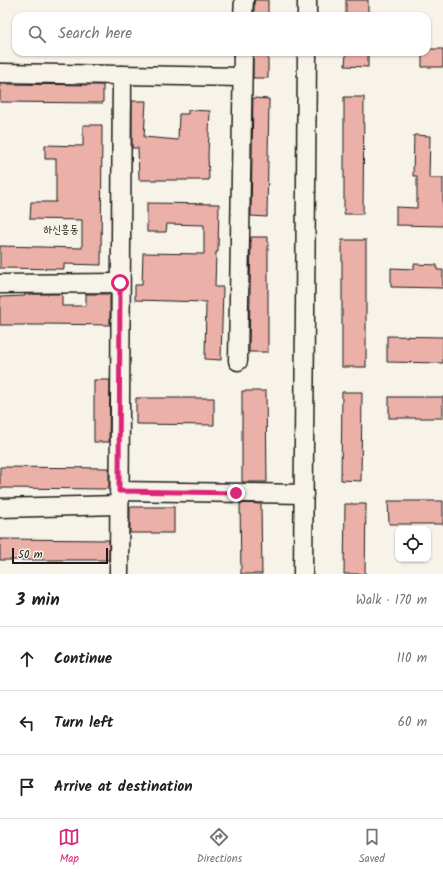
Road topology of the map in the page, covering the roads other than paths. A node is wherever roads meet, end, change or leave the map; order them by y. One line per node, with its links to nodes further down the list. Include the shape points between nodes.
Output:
1 (244, 0): 3 (street)
2 (307, 0): 4 (street)
3 (243, 12)
4 (307, 12)
5 (243, 56): 9 (street)
6 (307, 56): 13 (street)
7 (0, 73): 8 (street)
8 (122, 75): 9 (street); 10 (street)
9 (242, 77): 12 (street)
10 (120, 283): 11 (street); 14 (street)
11 (0, 284)
12 (238, 361)
13 (304, 494): 14 (street); 17 (street)
14 (119, 498): 15 (street); 16 (street)
15 (0, 508)
16 (119, 574)
17 (303, 574)

